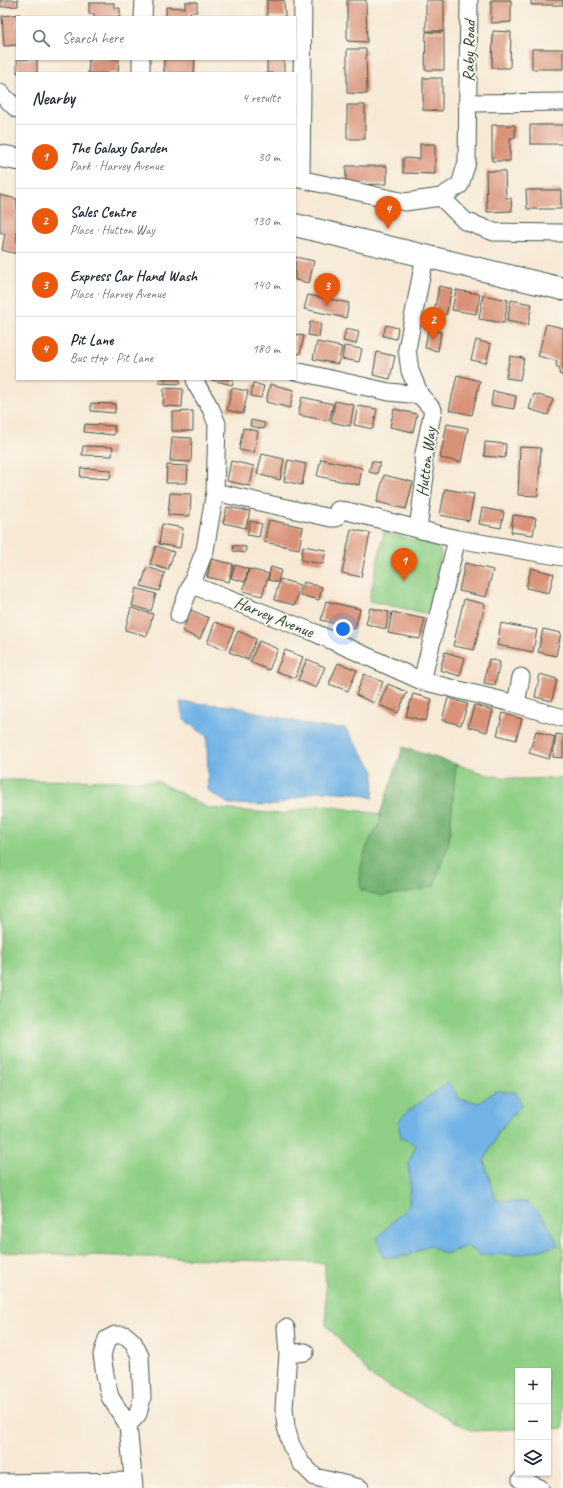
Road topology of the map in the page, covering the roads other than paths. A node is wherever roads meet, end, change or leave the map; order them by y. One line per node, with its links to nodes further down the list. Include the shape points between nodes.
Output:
1 (144, 0): 4 (street)
2 (303, 0): 13 (street, Raby Road)
3 (469, 0): 9 (street, Raby Road)
4 (143, 16)
5 (141, 60): 6 (street)
6 (141, 72)
7 (0, 93): 10 (street)
8 (563, 102): 9 (street, Raby Road)
9 (468, 103): 14 (street, Raby Road, via 467,162 460,185)
10 (16, 108)
11 (0, 156): 12 (street)
12 (16, 160)
13 (298, 178): 14 (street, Raby Road, via 405,202)
14 (441, 197): 16 (street, via 465,221 494,232)
15 (296, 226): 17 (street)
16 (563, 233)
17 (425, 256): 18 (street); 21 (street, Hutton Way, via 407,349 410,371)
18 (563, 289)
19 (296, 371): 21 (street, via 389,392)
20 (195, 380): 22 (street, via 212,409 217,424)
21 (420, 395): 23 (street, Hutton Way, via 433,410 423,458 425,476)
22 (215, 492): 23 (street, via 331,518 336,518 338,510 347,510); 26 (street, via 205,550)
23 (418, 528): 24 (street)
24 (457, 539): 25 (street); 29 (street)
25 (563, 557)
26 (192, 585): 27 (street); 29 (street, Harvey Avenue, via 313,632)
27 (179, 615)
28 (521, 678): 30 (street)
29 (422, 681): 30 (street, Harvey Avenue)
30 (516, 704): 31 (street, Harvey Avenue)
31 (563, 718)
32 (286, 1328): 34 (street)
33 (305, 1352): 34 (street)
34 (288, 1354): 38 (street, via 284,1408 286,1427 291,1445)
35 (128, 1425): 39 (street)
36 (521, 1480): 41 (street)
37 (0, 1482): 39 (street)
38 (311, 1482): 40 (street)
39 (133, 1484)
40 (360, 1488)
41 (540, 1488)

